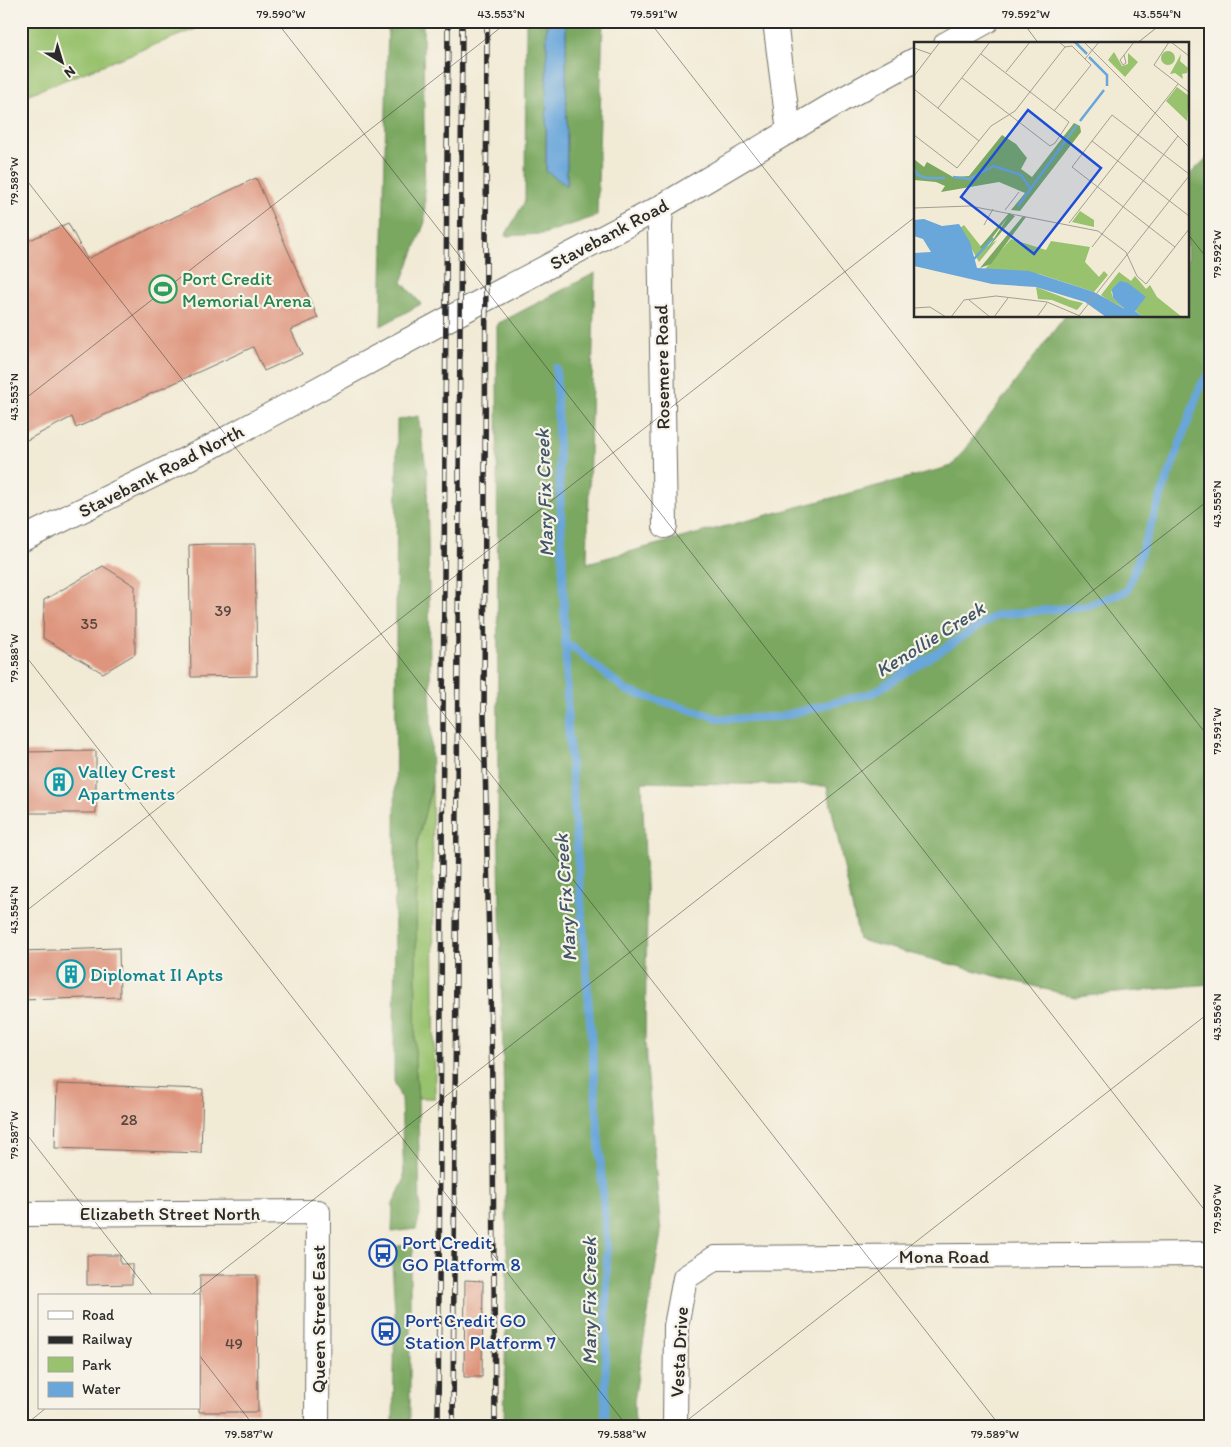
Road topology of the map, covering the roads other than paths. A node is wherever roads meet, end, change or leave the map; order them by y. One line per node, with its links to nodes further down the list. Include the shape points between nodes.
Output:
1 (775, 21): 5 (street)
2 (987, 21): 3 (street)
3 (950, 42)
4 (914, 61): 5 (street, Stavebank Road)
5 (789, 132): 6 (street, Stavebank Road)
6 (661, 208): 7 (street, Stavebank Road); 8 (street, Rosemere Road)
7 (299, 399): 9 (street, Stavebank Road North, via 211,447)
8 (665, 526)
9 (21, 540)
10 (318, 1212): 11 (street, Elizabeth Street North); 14 (street, Queen Street East)
11 (21, 1214)
12 (1210, 1254): 13 (street, Mona Road, via 715,1258)
13 (685, 1278): 15 (street, Vesta Drive, via 676,1326)
14 (317, 1426)
15 (675, 1426)

